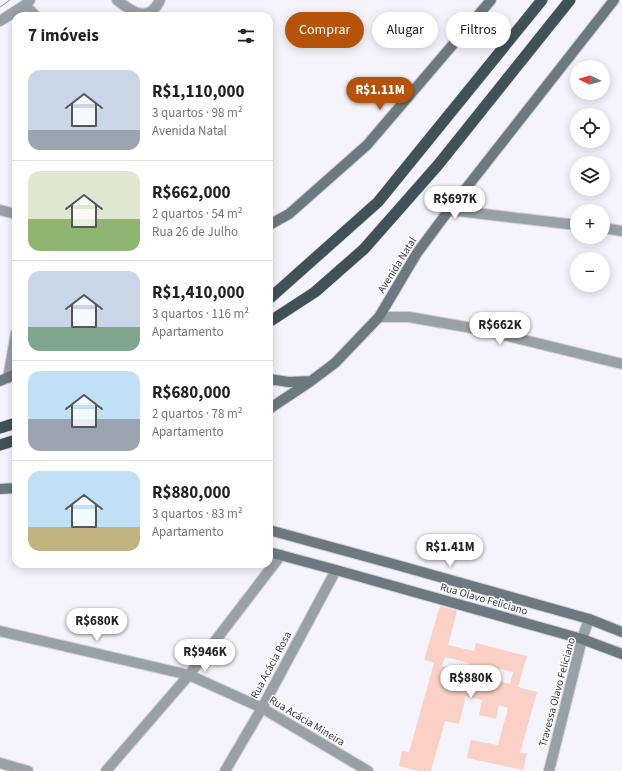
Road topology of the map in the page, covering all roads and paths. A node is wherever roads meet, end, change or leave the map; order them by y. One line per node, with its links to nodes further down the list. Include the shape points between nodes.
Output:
1 (117, 0): 10 (street)
2 (160, 0): 11 (street)
3 (491, 0): 17 (main road, via 367,145 289,214)
4 (542, 0): 21 (highway, via 378,202)
5 (570, 0): 23 (highway, via 438,165 364,249 315,292)
6 (614, 0): 15 (main road, Avenida Natal)
7 (28, 2): 8 (street); 9 (street)
8 (13, 12)
9 (34, 12)
10 (133, 12)
11 (150, 12)
12 (12, 13): 13 (street)
13 (0, 21)
14 (0, 210): 16 (street)
15 (449, 210): 18 (street); 22 (main road, Avenida Natal, via 417,252)
16 (12, 213)
17 (273, 223)
18 (570, 224)
19 (610, 229): 20 (street)
20 (622, 231)
21 (273, 295)
22 (379, 317): 25 (street, via 409,317 483,330); 28 (main road, Avenida Natal, via 335,363)
23 (273, 319)
24 (12, 356): 26 (street)
25 (622, 364)
26 (8, 378)
27 (273, 380): 28 (main road)
28 (311, 381): 29 (main road, Avenida Natal)
29 (273, 407)
30 (12, 424): 31 (highway)
31 (0, 428)
32 (12, 441): 33 (highway)
33 (0, 445)
34 (12, 488): 35 (main road)
35 (0, 489)
36 (273, 531): 42 (main road, Rua Olavo Feliciano)
37 (273, 553): 38 (main road, Rua Olavo Feliciano)
38 (281, 555): 39 (street); 41 (main road, Rua Olavo Feliciano)
39 (273, 565)
40 (271, 568): 47 (street)
41 (336, 570): 45 (main road, Rua Olavo Feliciano); 48 (street, Rua Acácia Rosa)
42 (589, 619): 44 (main road, Rua Olavo Feliciano); 45 (street, Travessa Olavo Feliciano)
43 (0, 631): 47 (street, Rua Acácia Mineira)
44 (622, 632)
45 (582, 639): 46 (main road, Rua Olavo Feliciano); 54 (street, Travessa Olavo Feliciano)
46 (622, 654)
47 (189, 675): 48 (street, Rua Acácia Mineira); 51 (street)
48 (262, 708): 52 (street, Rua Acácia Rosa); 53 (street, Rua Acácia Mineira)
49 (0, 763): 50 (street)
50 (28, 771)
51 (106, 771)
52 (225, 771)
53 (368, 771)
54 (549, 771)

